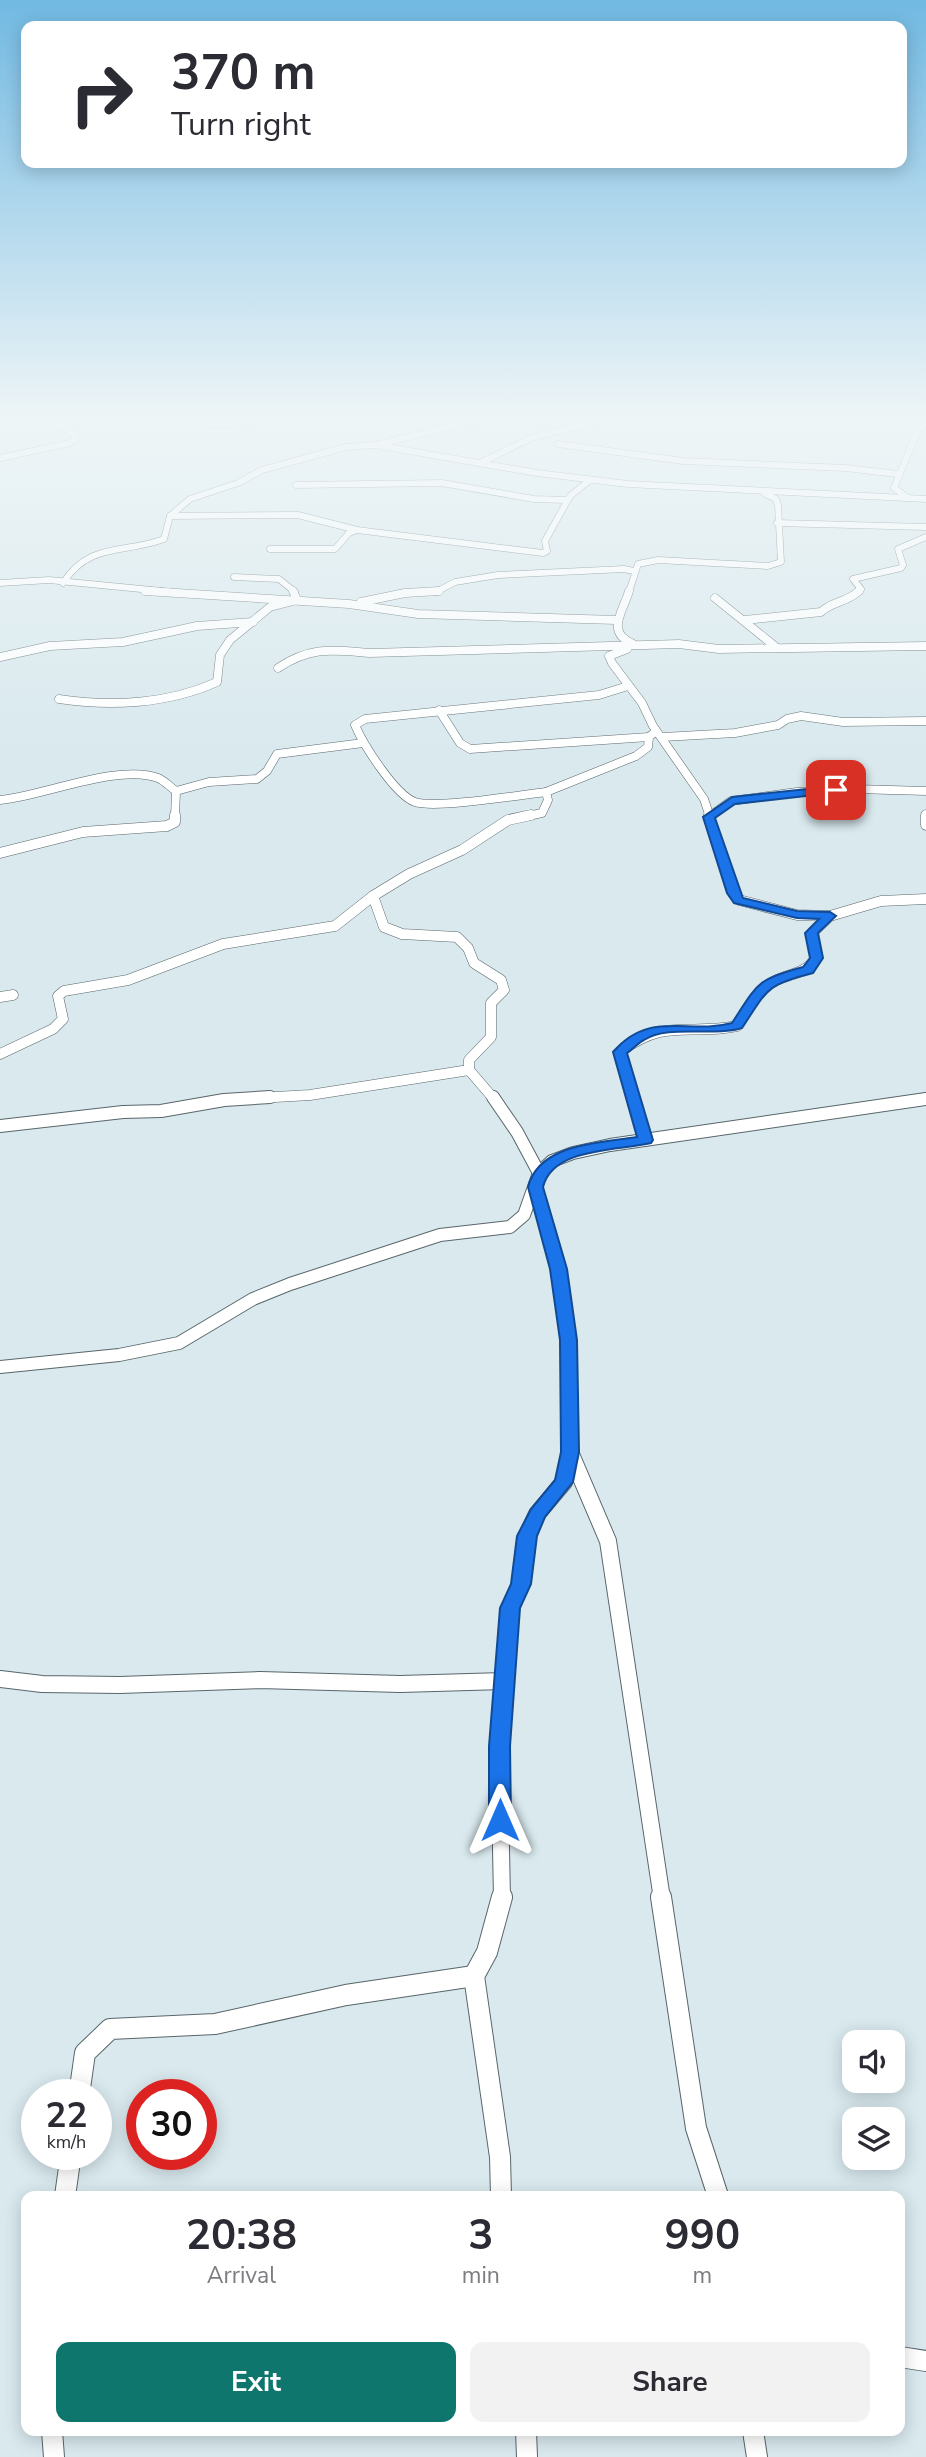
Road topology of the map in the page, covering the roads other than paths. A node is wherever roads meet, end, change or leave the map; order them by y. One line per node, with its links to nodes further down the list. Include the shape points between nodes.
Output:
1 (167, 528): 11 (street, via 164,539 81,559)
2 (349, 528): 5 (street)
3 (554, 528): 5 (street, via 545,541 547,551 542,553)
4 (777, 528): 8 (street, via 779,564 648,561)
5 (358, 530): 7 (street, via 335,549)
6 (926, 537): 16 (street, via 898,549 901,568 853,579 862,589 848,601 816,613)
7 (270, 549)
8 (634, 571): 14 (street, via 498,575 455,582 436,592); 15 (street, via 622,614)
9 (234, 577): 13 (street, via 279,579 296,593)
10 (0, 583): 11 (street, via 19,579)
11 (63, 583): 13 (street)
12 (715, 597): 16 (street)
13 (297, 600): 14 (street); 17 (street, via 270,607)
14 (349, 604): 15 (street, via 418,614)
15 (616, 620): 20 (street, via 616,632)
16 (745, 620): 18 (street)
17 (253, 622): 21 (street, via 197,626 123,642 50,646); 24 (street, via 230,640 220,655 217,682 203,690 128,702 80,704)
18 (776, 646): 19 (street); 20 (street)
19 (926, 646)
20 (635, 647): 22 (street, via 370,653 333,648 291,658); 23 (street, via 609,656 613,671)
21 (0, 657)
22 (278, 668)
23 (628, 685): 25 (street, via 599,695); 27 (street)
24 (59, 699)
25 (439, 710): 27 (street, via 460,743 470,749); 28 (street, via 358,722 355,728)
26 (926, 721): 27 (street, via 843,722 801,716 735,733)
27 (656, 735): 31 (street, via 636,756); 34 (street, via 704,799)
28 (363, 743): 29 (street, via 277,754 260,778 213,781); 31 (street, via 414,802)
29 (176, 791): 32 (street, via 155,777 133,776 96,779); 36 (street, via 175,822 167,827 83,832)
30 (926, 791): 34 (street, via 845,789 755,797 732,801)
31 (547, 792): 37 (street, via 542,813 508,820 462,850)
32 (0, 800)
33 (926, 815): 35 (street)
34 (709, 817): 39 (street, via 739,900 797,915)
35 (926, 825)
36 (0, 853)
37 (373, 896): 42 (street, via 335,926 223,944 128,979 64,991 58,996 63,1019); 43 (street, via 384,927 402,934 457,937 474,963 501,980 504,990 491,1003 491,1037 469,1060)
38 (926, 899): 39 (street, via 881,901)
39 (830, 916): 46 (street, via 812,933 816,958 808,970 775,978 760,990 737,1026 660,1029 641,1035 620,1052)
40 (13, 995): 41 (street)
41 (0, 997)
42 (0, 1054)
43 (469, 1070): 45 (street, via 310,1095 224,1100 161,1111); 47 (street, via 523,1140)
44 (926, 1099): 46 (street)
45 (0, 1126)
46 (646, 1140): 47 (street, via 573,1153 552,1161)
47 (537, 1180): 48 (street, via 524,1215 510,1227 440,1236 290,1284 253,1299 179,1343 119,1355); 49 (street, via 559,1269 568,1340)
48 (0, 1367)
49 (570, 1452): 51 (street, via 564,1482 537,1514 527,1536 521,1584 510,1608); 57 (street, via 608,1541 696,2128)
50 (0, 1679): 51 (street, via 120,1685)
51 (504, 1681): 52 (street, via 499,1746 502,1903 487,1952)
52 (474, 1976): 53 (street, via 346,1994 215,2024 110,2029 85,2053); 56 (street)
53 (81, 2079)
54 (69, 2170): 55 (street)
55 (66, 2191)
56 (501, 2191)
57 (716, 2191)
58 (905, 2358): 59 (street)
59 (926, 2361)
60 (52, 2436): 63 (street)
61 (526, 2436): 64 (street)
62 (754, 2436): 65 (street)
63 (54, 2457)
64 (527, 2457)
65 (757, 2457)

